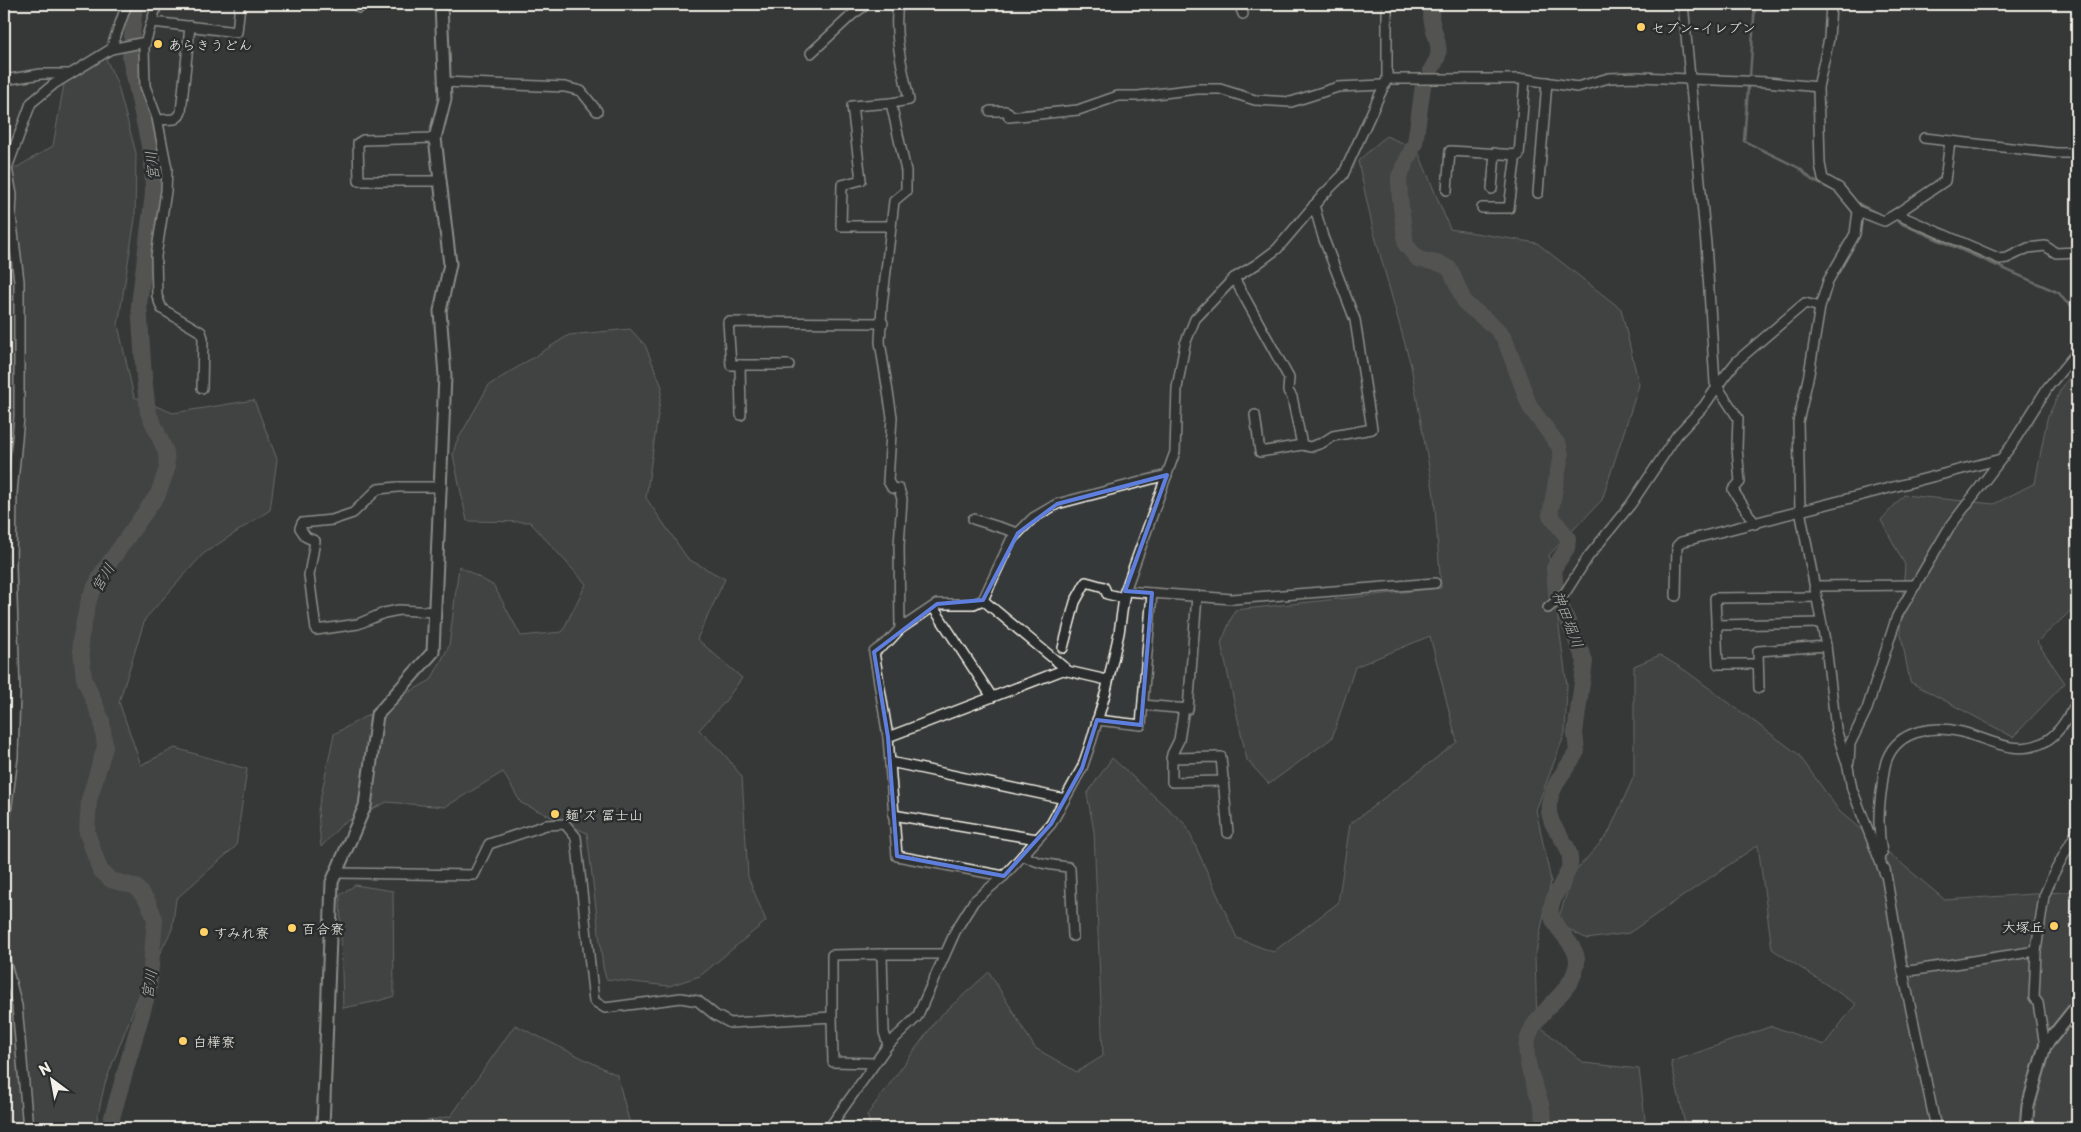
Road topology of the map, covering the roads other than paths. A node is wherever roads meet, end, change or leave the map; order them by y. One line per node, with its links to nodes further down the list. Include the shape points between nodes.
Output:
1 (128, 4): 15 (street)
2 (158, 4): 12 (street)
3 (240, 4): 13 (street, via 237,32)
4 (441, 4): 21 (street)
5 (867, 4): 16 (street)
6 (898, 4): 25 (street, via 897,39 909,100)
7 (1239, 4): 11 (street)
8 (1386, 4): 22 (street)
9 (1683, 4): 20 (street)
10 (1831, 4): 24 (street, via 1829,39)
11 (1242, 14)
12 (153, 22): 13 (street); 14 (street)
13 (190, 26): 28 (street, via 180,116)
14 (143, 42): 15 (street); 28 (street, via 145,86)
15 (113, 49): 17 (street)
16 (810, 53)
17 (70, 74): 19 (street, via 41,74); 96 (street, via 31,103 7,168 19,281 20,418 12,493 13,756)
18 (1525, 79): 22 (street); 23 (street); 34 (street, via 1519,155)
19 (4, 80)
20 (1690, 80): 23 (street, via 1609,78 1577,87); 24 (street); 52 (street, via 1706,244 1714,383)
21 (444, 82): 26 (street, via 565,87 581,91); 29 (street, via 445,99)
22 (1385, 82): 27 (street, via 1338,87 1291,102 1255,100 1220,89 1197,89 1118,96 1062,113 1009,117 1005,111); 39 (street, via 1343,175)
23 (1547, 82): 38 (street)
24 (1818, 87): 41 (street, via 1823,179 1839,188)
25 (891, 103): 43 (street, via 906,171 906,191 894,201); 43 (street, via 852,106 861,180 842,185 841,226)
26 (597, 111)
27 (990, 111)
28 (158, 120): 51 (street, via 167,168 156,256 157,296 162,309 201,332)
29 (435, 138): 35 (street); 35 (street, via 363,140 358,143 359,181)
30 (1924, 138): 31 (street)
31 (1950, 141): 33 (street); 42 (street, via 1945,181)
32 (1495, 153): 34 (street); 36 (street, via 1450,151); 37 (street)
33 (2077, 153)
34 (1516, 154): 40 (street, via 1508,208)
35 (441, 181): 58 (street, via 450,264 440,312 445,376)
36 (1447, 190)
37 (1492, 190)
38 (1538, 193)
39 (1314, 205): 45 (street, via 1277,249); 55 (street, via 1356,320 1372,429 1333,436 1310,448)
40 (1482, 208)
41 (1858, 211): 42 (street, via 1884,221); 46 (street, via 1854,234 1828,281)
42 (1896, 214): 44 (street, via 2000,259 2028,248 2045,246 2056,253)
43 (891, 226): 47 (street)
44 (2077, 252)
45 (1234, 278): 55 (street, via 1289,378 1288,392 1292,397); 57 (street, via 1195,319 1186,344 1177,388 1175,452)
46 (1820, 307): 52 (street, via 1805,303 1737,361); 59 (street, via 1798,422)
47 (883, 323): 50 (street, via 728,322 731,365); 77 (street, via 880,342 892,417 888,481 892,488 898,489 902,499)
48 (2077, 352): 56 (street, via 2048,387)
49 (789, 365): 50 (street)
50 (740, 366): 54 (street)
51 (202, 388)
52 (1717, 388): 61 (street, via 1738,418 1740,482 1734,490); 73 (street, via 1677,435 1566,593)
53 (1255, 415): 55 (street, via 1260,452)
54 (741, 416)
55 (1302, 444)
56 (2001, 459): 59 (street, via 1846,501); 64 (street, via 1949,528)
57 (1167, 475): 62 (street, via 1057,504 1033,518); 67 (street)
58 (441, 487): 74 (street); 74 (street, via 378,489 353,513 332,520 302,522 300,528 306,537 315,541 310,575 316,630 358,624 399,610)
59 (1800, 510): 61 (street); 65 (street)
60 (973, 519): 62 (street)
61 (1755, 524): 69 (street, via 1681,542 1677,546)
62 (1018, 533): 71 (street, via 1011,540)
63 (1435, 583): 68 (street, via 1232,599)
64 (1916, 585): 65 (street); 92 (street, via 1898,616 1867,709 1850,744)
65 (1815, 586): 70 (street)
66 (1152, 593): 67 (street); 68 (street); 86 (street)
67 (1125, 594): 79 (street, via 1107,594 1104,587 1086,582 1075,602); 82 (street)
68 (1197, 596): 87 (street, via 1188,709)
69 (1676, 596)
70 (1817, 597): 75 (street); 76 (street, via 1715,598)
71 (982, 600): 72 (street, via 974,604 937,604); 81 (street)
72 (933, 607): 77 (street); 84 (street)
73 (1548, 608)
74 (435, 612): 101 (street, via 433,652 377,715 365,806)
75 (1820, 623): 76 (street); 78 (street)
76 (1716, 625): 80 (street, via 1718,664)
77 (900, 630): 89 (street, via 874,652)
78 (1826, 646): 80 (street, via 1758,651); 92 (street, via 1836,729)
79 (1064, 648)
80 (1758, 664): 83 (street)
81 (1066, 669): 82 (street); 84 (street)
82 (1107, 680): 88 (street)
83 (1758, 688)
84 (992, 697): 89 (street)
85 (2077, 702): 102 (street, via 2057,734 2039,744 2016,748 1942,729 1922,730 1896,744 1887,759 1878,818)
86 (1143, 705): 87 (street); 88 (street, via 1141,725)
87 (1184, 708): 90 (street, via 1179,740)
88 (1097, 720): 94 (street, via 1082,768)
89 (888, 737): 91 (street)
90 (1172, 758): 93 (street, via 1221,757); 93 (street, via 1172,782)
91 (890, 762): 94 (street); 95 (street)
92 (1848, 768): 102 (street, via 1852,789)
93 (1224, 782): 98 (street)
94 (1065, 799): 99 (street, via 1051,824)
95 (893, 815): 99 (street); 103 (street, via 897,856)
96 (4, 828)
97 (2077, 831): 105 (street, via 2044,896)
98 (1228, 833)
99 (1037, 838): 100 (street)
100 (1023, 855): 103 (street); 104 (street, via 1070,869)
101 (337, 873): 111 (street, via 474,875 489,844 546,825 565,824 576,836 594,1001 605,1008 680,998 698,1001 714,1015 730,1022); 116 (street, via 332,882)
102 (1886, 874): 109 (street)
103 (1004, 876): 107 (street, via 974,900)
104 (1074, 936)
105 (2036, 951): 109 (street); 113 (street, via 2034,998 2038,1002)
106 (882, 954): 107 (street); 111 (street, via 832,955); 112 (street, via 884,1032)
107 (945, 954): 112 (street, via 917,1017)
108 (4, 956): 115 (street, via 17,1006)
109 (1903, 972): 118 (street)
110 (2077, 1006): 113 (street)
111 (832, 1017): 114 (street, via 832,1062)
112 (888, 1045): 114 (street)
113 (2045, 1046): 119 (street, via 2028,1106)
114 (875, 1063): 117 (street)
115 (28, 1128)
116 (323, 1128)
117 (829, 1128)
118 (1936, 1128)
119 (2026, 1128)

